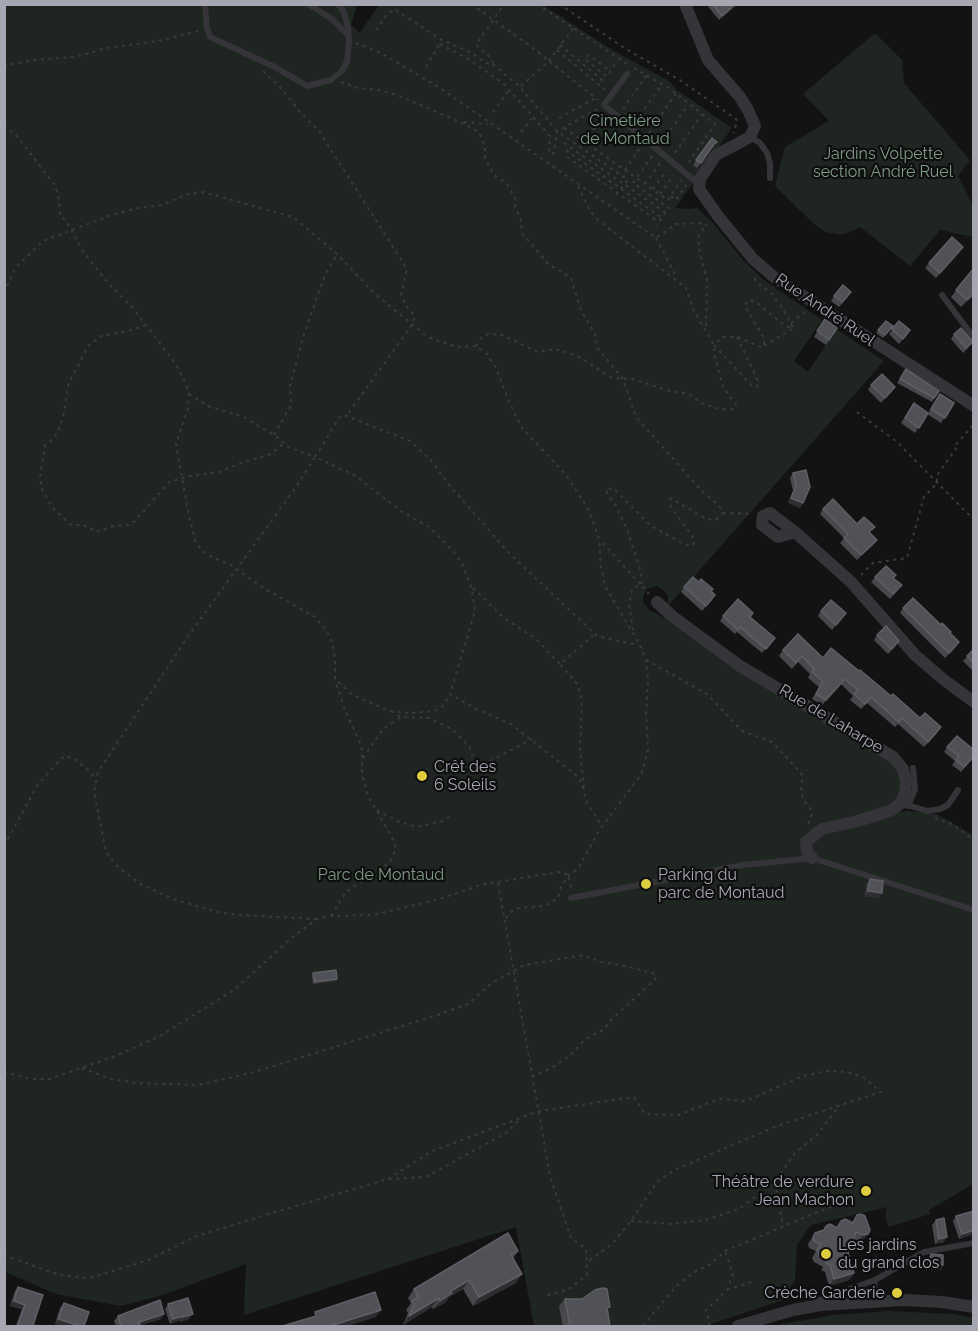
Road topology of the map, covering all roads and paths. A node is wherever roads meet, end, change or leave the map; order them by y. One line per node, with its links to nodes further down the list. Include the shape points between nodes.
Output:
1 (205, 4): 10 (lane)
2 (308, 4): 13 (lane, via 332,19)
3 (338, 4): 13 (lane)
4 (471, 4): 9 (path)
5 (504, 4): 9 (path)
6 (537, 4): 11 (path)
7 (559, 4): 51 (path, via 736,120)
8 (685, 4): 52 (street, via 708,60 740,97 754,121)
9 (493, 20): 20 (path); 21 (path, via 476,45)
10 (207, 28): 18 (lane, via 210,37); 22 (path, via 76,57)
11 (573, 28): 16 (path); 19 (path)
12 (376, 30): 14 (path, via 394,9)
13 (349, 39): 28 (lane, via 347,62); 45 (path, via 412,70)
14 (442, 40): 15 (path); 21 (path)
15 (440, 44): 23 (path); 33 (path, via 468,59)
16 (560, 45): 17 (path); 29 (path)
17 (557, 50): 20 (path); 31 (path)
18 (250, 55): 28 (lane, via 307,86); 88 (path, via 320,131 405,266 407,274 401,295 416,315)
19 (618, 59): 24 (path); 26 (path)
20 (549, 60): 32 (path); 35 (path)
21 (493, 64): 32 (path)
22 (4, 66)
23 (426, 67)
24 (610, 71): 27 (path); 27 (path, via 589,55 585,59)
25 (627, 74): 36 (lane)
26 (647, 75): 30 (path); 41 (path)
27 (606, 76): 29 (path)
28 (336, 77): 44 (path, via 352,87 397,95)
29 (603, 81): 31 (path)
30 (662, 84): 34 (path); 48 (path)
31 (601, 85): 36 (path)
32 (520, 87): 49 (path)
33 (509, 90): 39 (path); 42 (path)
34 (676, 93): 37 (path); 54 (path)
35 (596, 99): 38 (path); 43 (path)
36 (609, 99): 38 (lane)
37 (689, 104): 40 (path); 56 (path)
38 (604, 105): 41 (lane); 47 (path)
39 (493, 112)
40 (702, 114): 59 (path); 61 (path, via 715,124)
41 (616, 116): 48 (lane); 53 (path)
42 (533, 117): 49 (path, via 550,136 551,154); 50 (path)
43 (559, 118)
44 (460, 122): 45 (path); 96 (path, via 478,132 494,175 507,184 515,198 522,233 549,265 571,279 581,310 595,334 596,346)
45 (491, 124): 64 (path)
46 (4, 126): 78 (path, via 16,135 54,184 60,214)
47 (563, 128): 49 (path); 53 (path)
48 (632, 128): 54 (lane)
49 (557, 131): 65 (path, via 628,180)
50 (521, 132)
51 (734, 133)
52 (750, 137): 63 (lane, via 767,153); 69 (street, via 716,155 700,179)
53 (579, 138): 60 (path)
54 (645, 139): 56 (lane); 60 (path)
55 (564, 143): 65 (path)
56 (657, 149): 59 (lane); 62 (path)
57 (566, 150): 67 (path)
58 (567, 157): 70 (path)
59 (670, 160): 61 (lane); 66 (path); 68 (path)
60 (625, 170): 62 (path)
61 (685, 173): 69 (lane); 71 (path); 73 (path); 73 (path, via 676,200)
62 (636, 178): 66 (path); 74 (path, via 633,183 669,208)
63 (770, 178)
64 (576, 182): 79 (path); 82 (path, via 597,220)
65 (624, 184): 67 (path); 74 (path)
66 (645, 184): 68 (path)
67 (621, 189): 70 (path); 75 (path)
68 (653, 189): 71 (path)
69 (699, 189): 81 (street, Rue André Ruel)
70 (618, 193): 72 (path); 76 (path)
71 (660, 194): 73 (path, via 668,200)
72 (615, 196)
73 (670, 196)
74 (666, 213): 75 (path)
75 (662, 218): 76 (path)
76 (659, 222): 77 (path)
77 (656, 226)
78 (71, 229): 80 (path, via 123,211 203,192 293,217); 83 (path, via 33,249 16,267); 87 (path, via 94,267)
79 (656, 238): 82 (path); 89 (path, via 676,224 706,225 698,237 707,280)
80 (337, 254): 88 (path); 102 (path, via 325,274 303,337 290,386 291,402)
81 (753, 259): 86 (path, via 754,280 771,293); 98 (street, Rue André Ruel, via 774,277)
82 (679, 280): 89 (path)
83 (4, 293)
84 (942, 296): 92 (lane)
85 (811, 312): 86 (path, via 804,312)
86 (792, 323): 90 (path)
87 (146, 325): 97 (path, via 181,373); 105 (path, via 98,338 88,346 66,392 60,426 45,445 41,485 52,507 71,525 99,531 132,523 167,483)
88 (412, 326): 94 (path, via 440,342 456,347); 100 (path)
89 (706, 328): 93 (path)
90 (792, 328): 95 (path); 95 (path, via 749,300 746,308 764,338)
91 (737, 337): 93 (path, via 723,337); 93 (path, via 758,381 757,387 750,385); 95 (path)
92 (974, 338)
93 (714, 345): 96 (path, via 723,387 735,405 733,409 716,408 689,394)
94 (476, 346): 96 (path, via 484,336 496,333 538,352 555,349 569,353 609,377); 110 (path, via 492,361 528,436 583,498)
95 (764, 346)
96 (623, 379): 107 (path, via 636,417)
97 (189, 394): 102 (path, via 208,406 244,417); 105 (path, via 176,444)
98 (974, 406)
99 (857, 412): 106 (path, via 897,442)
100 (347, 415): 104 (path, via 339,418); 117 (path, via 417,446 508,552)
101 (973, 421): 106 (path, via 954,447)
102 (274, 435): 103 (path)
103 (284, 443): 104 (path); 105 (path, via 271,454 219,472)
104 (315, 457): 111 (path); 113 (path, via 354,475 429,527 459,558)
105 (180, 478): 111 (path, via 197,544 207,555)
106 (937, 483): 109 (path); 112 (path, via 924,497 907,558 873,563)
107 (723, 513): 108 (path); 114 (path, via 715,520 706,519 670,499 671,507 694,539 690,546 651,526 614,489 607,488 627,530)
108 (763, 516): 112 (street, via 770,513 795,531)
109 (974, 520)
110 (599, 539): 114 (path); 116 (path, via 605,586)
111 (236, 568): 121 (path, via 321,623 332,641); 129 (path)
112 (852, 584): 123 (street, via 915,655)
113 (471, 585): 120 (path, via 504,618 532,635); 122 (path, via 473,621)
114 (642, 586): 115 (path); 116 (path, via 633,588 629,599)
115 (657, 602): 132 (street, Rue de Laharpe, via 740,666 893,757 903,769 906,781)
116 (633, 633): 118 (path)
117 (595, 634): 118 (path); 120 (path)
118 (640, 645): 119 (path)
119 (646, 660): 136 (path, via 647,759 636,782); 137 (path, via 707,694 741,731 772,742 790,761 803,776 803,799 812,811)
120 (560, 664): 131 (path, via 577,684 582,699 580,750)
121 (335, 679): 124 (path, via 351,694); 127 (path)
122 (450, 694): 124 (path, via 435,711); 126 (path, via 511,724)
123 (974, 702)
124 (389, 711): 125 (path)
125 (401, 717): 126 (path, via 429,718 452,729 469,746 477,768); 127 (path, via 383,729)
126 (532, 739): 131 (path, via 577,776)
127 (363, 758): 133 (path, via 364,783)
128 (913, 768): 132 (lane, via 915,789)
129 (95, 778): 139 (path, via 79,762 64,756 38,784); 146 (path, via 94,797 106,852 140,884 218,912)
130 (958, 790): 134 (lane, via 948,805)
131 (584, 791): 136 (path)
132 (904, 805): 134 (lane); 140 (street, via 822,829 806,842)
133 (374, 809): 135 (path, via 417,827); 145 (path, via 392,837 394,854 386,866 346,892)
134 (927, 811): 138 (path)
135 (452, 815)
136 (602, 826): 141 (path, via 578,869)
137 (804, 831)
138 (974, 840)
139 (4, 846)
140 (812, 858): 143 (lane, via 743,865); 144 (lane)
141 (569, 875): 142 (path, via 560,872); 143 (path); 147 (path, via 553,903 519,908)
142 (498, 883): 145 (path, via 476,885 436,900 373,915); 147 (path)
143 (571, 898)
144 (974, 910)
145 (331, 916): 146 (path)
146 (317, 919): 149 (path, via 234,990 176,1028)
147 (505, 919): 148 (path)
148 (514, 969): 149 (path, via 468,1004 251,1073 197,1085 135,1083); 151 (path); 151 (path, via 583,955 655,974 656,978 572,1055)
149 (82, 1068): 150 (path, via 40,1080)
150 (4, 1072)
151 (533, 1076): 153 (path)
152 (839, 1106): 153 (path, via 880,1092 863,1077 827,1071 802,1076 746,1101 719,1099 678,1115 645,1113 634,1097); 156 (path, via 817,1135 795,1153); 158 (path, via 777,1126 674,1170 657,1182)
153 (539, 1111): 154 (path); 163 (path, via 550,1176 571,1238 586,1249)
154 (522, 1118): 155 (path, via 432,1151); 155 (path, via 506,1133 426,1177)
155 (388, 1179): 162 (path, via 197,1236 146,1261 89,1278 59,1275)
156 (775, 1182): 158 (path, via 739,1209 705,1220 672,1224); 159 (path)
157 (849, 1203): 159 (path)
158 (631, 1221): 163 (path, via 612,1245)
159 (783, 1225): 161 (path)
160 (974, 1243): 164 (lane, via 924,1252)
161 (725, 1251): 166 (path, via 733,1274); 171 (path, via 676,1286)
162 (4, 1255)
163 (586, 1263): 167 (path, via 587,1275 579,1283)
164 (875, 1280): 168 (lane); 170 (lane)
165 (754, 1281): 166 (path)
166 (727, 1290): 172 (path, via 706,1310)
167 (544, 1296)
168 (879, 1302): 169 (street); 170 (street)
169 (974, 1306)
170 (793, 1310): 173 (street)
171 (643, 1326)
172 (710, 1326)
173 (738, 1326)

